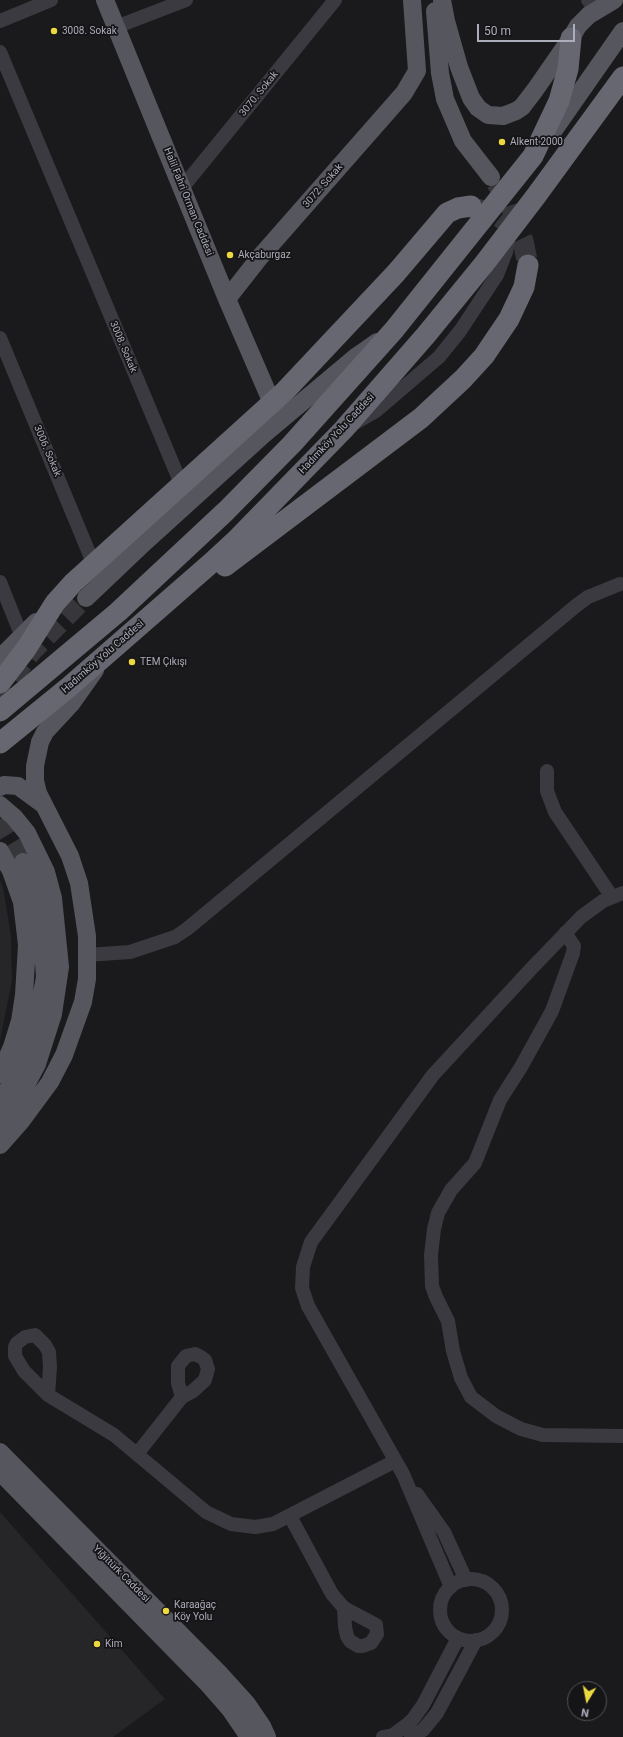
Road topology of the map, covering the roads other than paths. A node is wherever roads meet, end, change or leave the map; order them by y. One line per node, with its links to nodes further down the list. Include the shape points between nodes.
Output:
1 (51, 0): 10 (street)
2 (105, 0): 11 (main road, Halil Fahri Orman Caddesi)
3 (186, 0): 11 (street)
4 (335, 0): 18 (street, 3070. Sokak)
5 (412, 0): 21 (main road, 3072. Sokak, via 417,71 404,93)
6 (434, 0): 17 (main road, via 440,73 445,99 463,141)
7 (442, 0): 13 (main road, via 470,98 488,115 503,116 522,107)
8 (614, 0): 9 (main road)
9 (592, 5): 13 (main road)
10 (0, 21)
11 (116, 27): 18 (main road, Halil Fahri Orman Caddesi)
12 (623, 31): 16 (main road)
13 (571, 38): 16 (highway, via 568,69 559,101)
14 (0, 52): 25 (street, 3008. Sokak)
15 (623, 77): 29 (highway, Hadımköy Yolu Caddesi, via 536,196 426,335 344,429 235,541)
16 (533, 156): 19 (highway)
17 (491, 177)
18 (182, 188): 21 (main road, Halil Fahri Orman Caddesi)
19 (478, 212): 22 (highway); 24 (highway, via 458,208 447,213 396,273)
20 (528, 265): 29 (highway, via 524,287 509,319 484,356 445,398 243,553 206,579)
21 (227, 299): 24 (main road, Halil Fahri Orman Caddesi)
22 (394, 330): 30 (main road, via 357,356 264,434); 36 (highway, via 292,444 226,510 118,612)
23 (0, 338): 26 (street, 3006. Sokak)
24 (272, 403): 25 (highway)
25 (182, 486): 26 (highway)
26 (94, 564): 31 (highway)
27 (0, 582): 32 (street)
28 (622, 582): 48 (street, via 588,597 577,605 187,929 175,937 130,952)
29 (174, 594): 34 (highway, Hadımköy Yolu Caddesi)
30 (86, 598)
31 (55, 603): 32 (main road); 35 (highway, via 26,649)
32 (22, 637): 33 (main road)
33 (0, 658)
34 (102, 658): 37 (highway, Hadımköy Yolu Caddesi); 42 (main road, via 88,682 45,732 40,742 34,766 35,781)
35 (0, 683)
36 (0, 711)
37 (0, 743)
38 (547, 771): 46 (street, via 547,791 555,812)
39 (0, 787): 42 (main road, via 18,786)
40 (0, 791): 45 (main road, via 20,808 48,848)
41 (0, 805): 45 (main road, via 14,817)
42 (45, 806): 48 (main road, via 70,856 79,883 87,936)
43 (0, 851): 49 (main road, via 11,871 22,902 27,945 20,1021)
44 (23, 862): 51 (main road, via 40,922 44,977 36,1024 24,1060)
45 (51, 870): 50 (main road, via 66,918 70,958 67,994 58,1032); 52 (main road, via 60,967 58,984 47,1034 37,1064 18,1102)
46 (618, 895): 47 (street, via 603,901)
47 (565, 933): 56 (street, via 574,946 573,953 552,1011 500,1100 475,1163 451,1190 438,1213 431,1255 432,1286 448,1321 452,1351 471,1397 496,1416 521,1429 543,1435); 59 (street, via 433,1075 311,1242 303,1267 302,1288 308,1306)
48 (87, 955): 50 (main road, via 87,978 78,1020 50,1082)
49 (0, 1074)
50 (36, 1100): 53 (main road)
51 (0, 1103)
52 (0, 1128)
53 (0, 1145)
54 (48, 1395): 58 (street, via 114,1435)
55 (182, 1397): 58 (street)
56 (623, 1436)
57 (0, 1452): 72 (main road, Yiğittürk Caddesi, via 219,1673 247,1704)
58 (137, 1454): 62 (street, via 206,1512 231,1524 255,1527 273,1524)
59 (395, 1460): 61 (street); 62 (street)
60 (0, 1474): 71 (main road, Yiğittürk Caddesi, via 209,1685 230,1709)
61 (403, 1474): 63 (street, via 444,1532); 64 (street)
62 (290, 1516): 65 (street, via 332,1594)
63 (466, 1580): 64 (street); 67 (street, via 474,1579 493,1588 502,1607 497,1627 489,1635)
64 (451, 1586): 66 (street, via 441,1600 439,1610 446,1628)
65 (344, 1608)
66 (458, 1638): 67 (street); 68 (street)
67 (476, 1640): 69 (street, via 437,1712)
68 (413, 1719): 69 (street); 70 (street)
69 (421, 1735)
70 (390, 1736)
71 (249, 1737)
72 (268, 1737)

